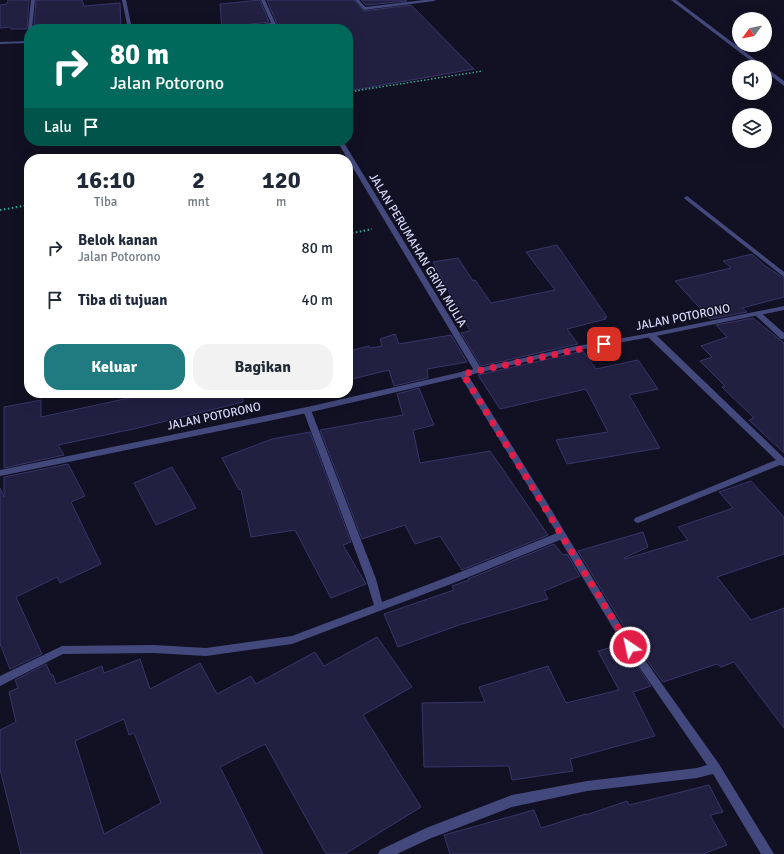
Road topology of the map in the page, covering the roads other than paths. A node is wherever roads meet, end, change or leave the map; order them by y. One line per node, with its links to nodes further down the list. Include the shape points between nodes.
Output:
1 (33, 0): 7 (street)
2 (124, 0): 8 (street)
3 (263, 0): 9 (street)
4 (357, 0): 5 (street, via 364,9)
5 (434, 0)
6 (673, 0): 12 (street)
7 (31, 24)
8 (129, 24)
9 (273, 24)
10 (24, 42): 11 (street)
11 (0, 43)
12 (753, 60)
13 (772, 75): 14 (street)
14 (784, 84)
15 (353, 163): 22 (street, JALAN PERUMAHAN GRIYA MULIA)
16 (687, 198): 17 (street)
17 (784, 275)
18 (784, 308): 19 (street, JALAN POTORONO)
19 (758, 314): 20 (street, JALAN POTORONO); 21 (street)
20 (651, 336): 22 (street, JALAN POTORONO, via 572,349); 25 (street)
21 (784, 337)
22 (478, 370): 23 (street, JALAN POTORONO)
23 (463, 374): 24 (street, JALAN POTORONO); 28 (street)
24 (306, 410): 26 (street, JALAN POTORONO); 29 (street)
25 (783, 462): 27 (street)
26 (0, 472)
27 (638, 520)
28 (562, 535): 29 (street); 31 (street, via 622,635)
29 (379, 607): 30 (street, via 292,640 206,652 154,648 62,650)
30 (0, 681)
31 (714, 768): 32 (street, via 697,773 587,786 512,801 426,834); 33 (street)
32 (384, 854)
33 (768, 854)

